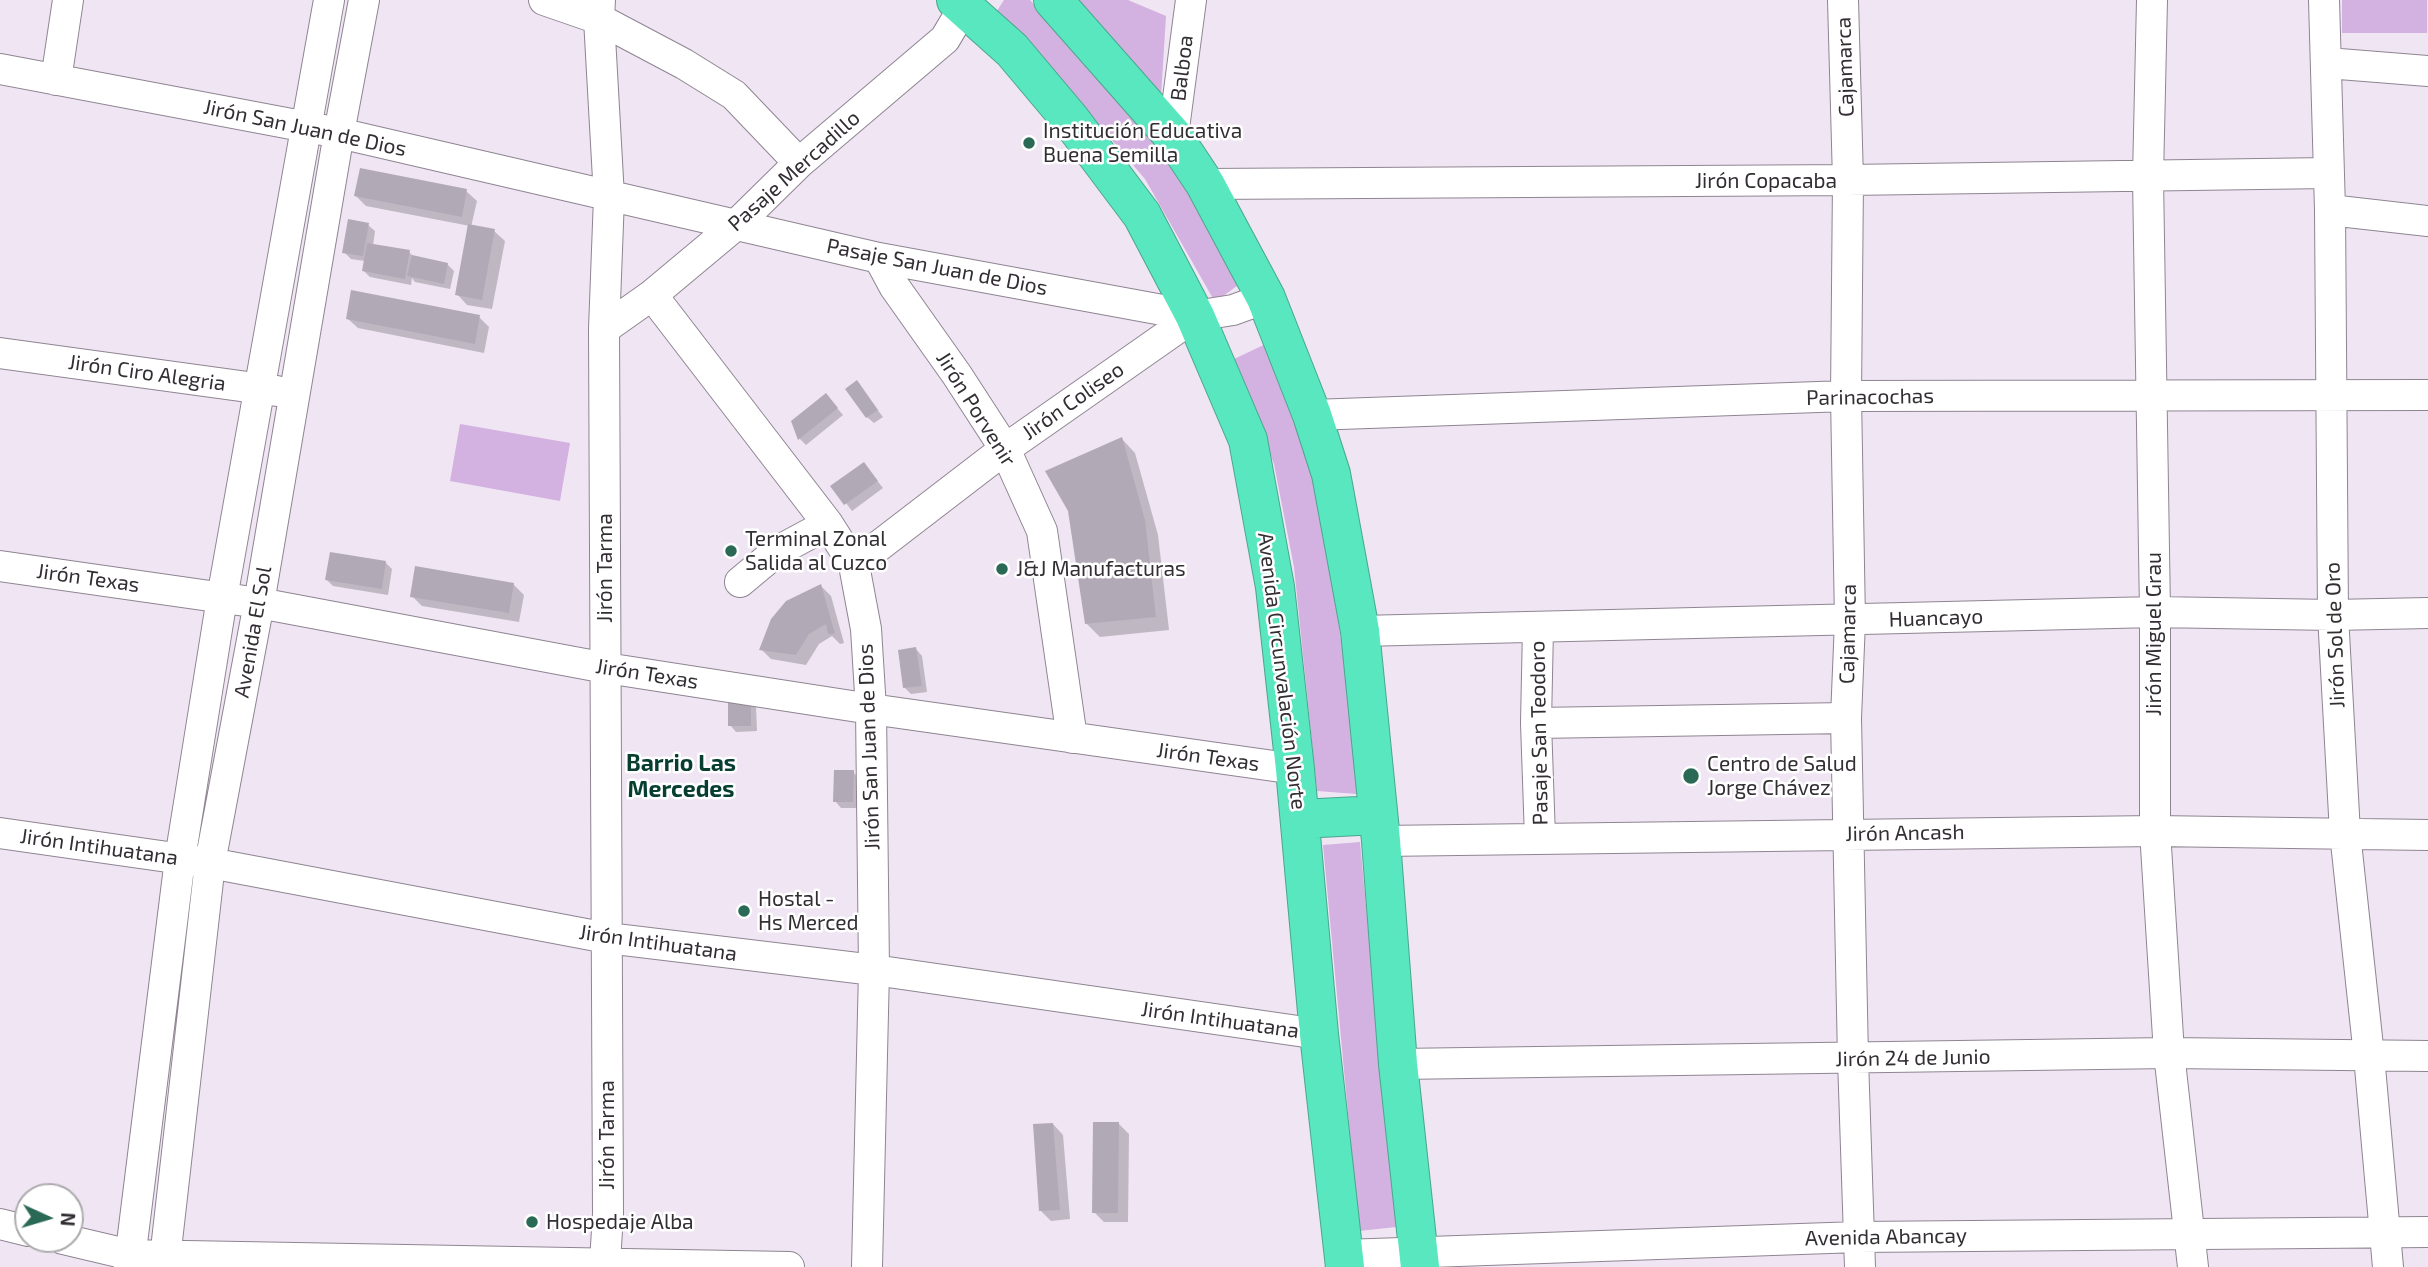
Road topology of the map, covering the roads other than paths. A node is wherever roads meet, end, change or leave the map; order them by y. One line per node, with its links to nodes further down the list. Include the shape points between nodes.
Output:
1 (68, 0): 15 (street)
2 (329, 0): 16 (street, Avenida El Sol)
3 (364, 0): 17 (street, Avenida El Sol)
4 (544, 0): 11 (street)
5 (1053, 0): 18 (highway)
6 (1191, 0): 18 (street, Balboa)
7 (1843, 0): 22 (street, Cajamarca)
8 (2152, 0): 21 (street, Jirón Miguel Grau)
9 (2324, 0): 12 (street, Jirón Sol de Oro)
10 (963, 2): 19 (street, Pasaje Mercadillo, via 945,39); 31 (highway, Avenida Circunvalación Norte, via 1013,50 1134,204)
11 (599, 9): 19 (street, via 734,95); 24 (street, Jirón Tarma)
12 (2327, 63): 14 (street); 20 (street, Jirón Sol de Oro)
13 (0, 69): 15 (street, Jirón San Juan de Dios)
14 (2428, 71)
15 (56, 80): 16 (street, Jirón San Juan de Dios)
16 (306, 126): 17 (street, Jirón San Juan de Dios); 34 (street, Avenida El Sol)
17 (339, 133): 24 (street, Jirón San Juan de Dios); 35 (street, Avenida El Sol)
18 (1173, 136): 23 (highway)
19 (799, 163): 27 (street, Pasaje Mercadillo)
20 (2328, 173): 21 (street, Jirón Copacaba); 25 (street, Jirón Sol de Oro)
21 (2148, 177): 22 (street, Jirón Copacaba); 36 (street, Jirón Miguel Grau)
22 (1848, 180): 23 (street, Jirón Copacaba); 38 (street, Cajamarca)
23 (1205, 184): 30 (highway)
24 (609, 197): 27 (street, Pasaje San Juan de Dios); 32 (street, Jirón Tarma)
25 (2330, 210): 26 (street); 39 (street, Jirón Sol de Oro)
26 (2428, 221)
27 (737, 223): 28 (street, Pasaje San Juan de Dios); 29 (street, Pasaje Mercadillo)
28 (879, 258): 31 (street, Pasaje San Juan de Dios); 41 (street, Jirón Porvenir)
29 (652, 295): 32 (street, Pasaje Mercadillo); 42 (street, Jirón San Juan de Dios)
30 (1266, 298): 31 (street, Pasaje San Juan de Dios, via 1233,310); 40 (highway)
31 (1195, 316): 41 (street, Jirón Coliseo); 59 (highway, Avenida Circunvalación Norte, via 1248,440 1275,587)
32 (604, 329): 54 (street, Jirón Tarma)
33 (0, 353): 34 (street, Jirón Ciro Alegria)
34 (259, 388): 35 (street, Jirón Ciro Alegria); 46 (street, Avenida El Sol)
35 (294, 394): 47 (street, Avenida El Sol)
36 (2152, 394): 38 (street, Parinacochas); 39 (street, Parinacochas); 48 (street, Jirón Miguel Grau)
37 (2428, 395): 39 (street, Parinacochas)
38 (1846, 396): 40 (street, Parinacochas); 51 (street, Cajamarca)
39 (2330, 396): 50 (street, Jirón Sol de Oro)
40 (1312, 415): 53 (highway, via 1331,474)
41 (1004, 449): 43 (street, Jirón Coliseo); 58 (street, Jirón Porvenir, via 1042,531)
42 (828, 524): 43 (street, Jirón San Juan de Dios); 45 (street, via 776,552)
43 (854, 565): 55 (street, Jirón San Juan de Dios, via 866,629)
44 (0, 566): 46 (street, Jirón Texas)
45 (740, 582)
46 (222, 598): 47 (street, Jirón Texas); 68 (street, Avenida El Sol)
47 (259, 603): 54 (street, Jirón Texas); 69 (street, Avenida El Sol)
48 (2155, 612): 50 (street, Huancayo); 51 (street, Huancayo); 62 (street, Jirón Miguel Grau)
49 (2428, 614): 50 (street, Huancayo)
50 (2333, 615): 65 (street, Jirón Sol de Oro)
51 (1850, 621): 52 (street, Huancayo); 56 (street, Cajamarca)
52 (1538, 628): 53 (street, Huancayo); 57 (street, Pasaje San Teodoro)
53 (1360, 631): 61 (highway)
54 (606, 668): 55 (street, Jirón Texas); 70 (street, Jirón Tarma)
55 (871, 709): 58 (street, Jirón Texas); 71 (street, Jirón San Juan de Dios)
56 (1846, 718): 57 (street); 63 (street, Cajamarca)
57 (1536, 723): 67 (street, Pasaje San Teodoro)
58 (1072, 738): 59 (street, Jirón Texas)
59 (1295, 769): 60 (highway, Avenida Circunvalación Norte)
60 (1300, 818): 61 (highway); 72 (highway, Avenida Circunvalación Norte)
61 (1380, 828): 67 (street, Jirón Ancash); 77 (highway)
62 (2155, 831): 63 (street, Jirón Ancash); 65 (street, Jirón Ancash); 73 (street, Jirón Miguel Grau)
63 (1850, 833): 67 (street, Jirón Ancash); 76 (street, Cajamarca)
64 (0, 834): 68 (street, Jirón Intihuatana)
65 (2345, 834): 66 (street, Jirón Ancash); 74 (street, Jirón Sol de Oro)
66 (2428, 835)
67 (1540, 838)
68 (180, 859): 69 (street, Jirón Intihuatana); 84 (street, Avenida El Sol)
69 (210, 863): 70 (street, Jirón Intihuatana); 86 (street, Avenida El Sol)
70 (607, 938): 71 (street, Jirón Intihuatana); 87 (street, Jirón Tarma, via 608,1214)
71 (874, 970): 72 (street, Jirón Intihuatana); 89 (street, Jirón San Juan de Dios)
72 (1319, 1034): 85 (highway, Avenida Circunvalación Norte)
73 (2169, 1053): 74 (street, Jirón 24 de Junio); 76 (street, Jirón 24 de Junio); 79 (street, Jirón Miguel Grau)
74 (2369, 1056): 75 (street, Jirón 24 de Junio); 80 (street, Jirón Sol de Oro)
75 (2428, 1056)
76 (1853, 1059): 77 (street, Jirón 24 de Junio); 81 (street, Cajamarca)
77 (1398, 1064): 83 (highway)
78 (2428, 1233): 80 (street, Avenida Abancay)
79 (2188, 1234): 80 (street, Avenida Abancay); 81 (street, Avenida Abancay); 91 (street, Jirón Miguel Grau)
80 (2384, 1234): 92 (street, Jirón Sol de Oro)
81 (1858, 1237): 83 (street, Avenida Abancay); 90 (street, Cajamarca)
82 (84, 1246): 84 (street)
83 (1419, 1260): 85 (street, Avenida Abancay)
84 (130, 1261): 86 (street)
85 (1344, 1261)
86 (165, 1262): 87 (street)
87 (604, 1262): 88 (street)
88 (789, 1267)
89 (867, 1267)
90 (1860, 1267)
91 (2193, 1267)
92 (2388, 1267)

